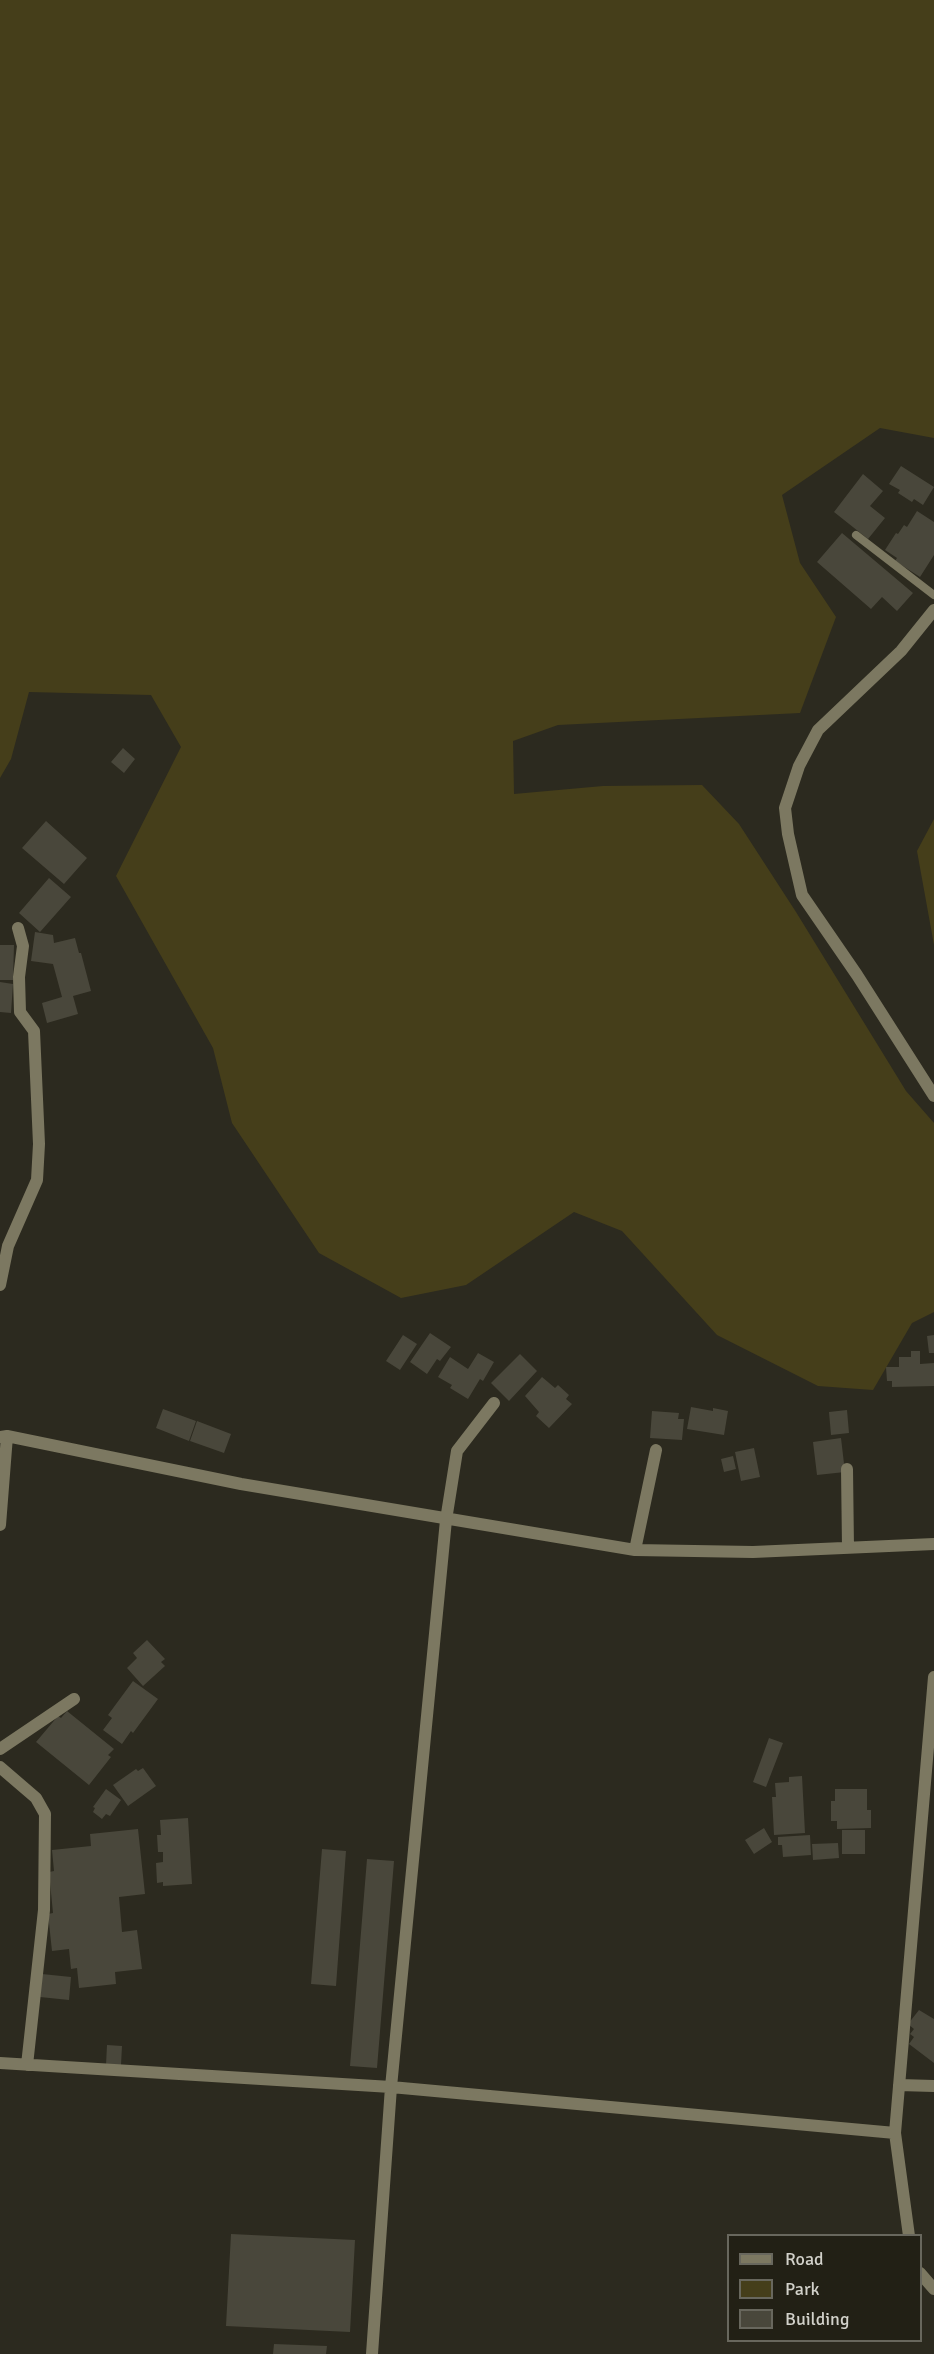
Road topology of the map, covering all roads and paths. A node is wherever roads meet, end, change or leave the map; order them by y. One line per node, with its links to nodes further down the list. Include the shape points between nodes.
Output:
1 (856, 535): 2 (lane)
2 (934, 595)
3 (934, 610): 5 (street, via 901,651 818,730 799,766 785,808 802,895)
4 (18, 928): 6 (street, via 24,946 19,977 20,1012 34,1031 39,1144 37,1180 8,1246)
5 (934, 1096)
6 (0, 1285)
7 (494, 1403): 11 (street, via 457,1451)
8 (4, 1436): 11 (street); 12 (street)
9 (656, 1450): 15 (street)
10 (847, 1469): 14 (street)
11 (446, 1520): 15 (street); 24 (street)
12 (0, 1525)
13 (934, 1544): 14 (street)
14 (848, 1548): 15 (street, via 753,1552)
15 (635, 1550)
16 (934, 1677): 22 (street)
17 (74, 1699): 18 (street)
18 (0, 1749)
19 (0, 1767): 21 (street, via 36,1798 45,1814 44,1910)
20 (0, 2063): 21 (street)
21 (27, 2065): 24 (street)
22 (899, 2085): 23 (street); 25 (street)
23 (934, 2086)
24 (391, 2087): 25 (street); 29 (street)
25 (895, 2133): 26 (street)
26 (909, 2234)
27 (922, 2274): 28 (street)
28 (934, 2289)
29 (372, 2354)

